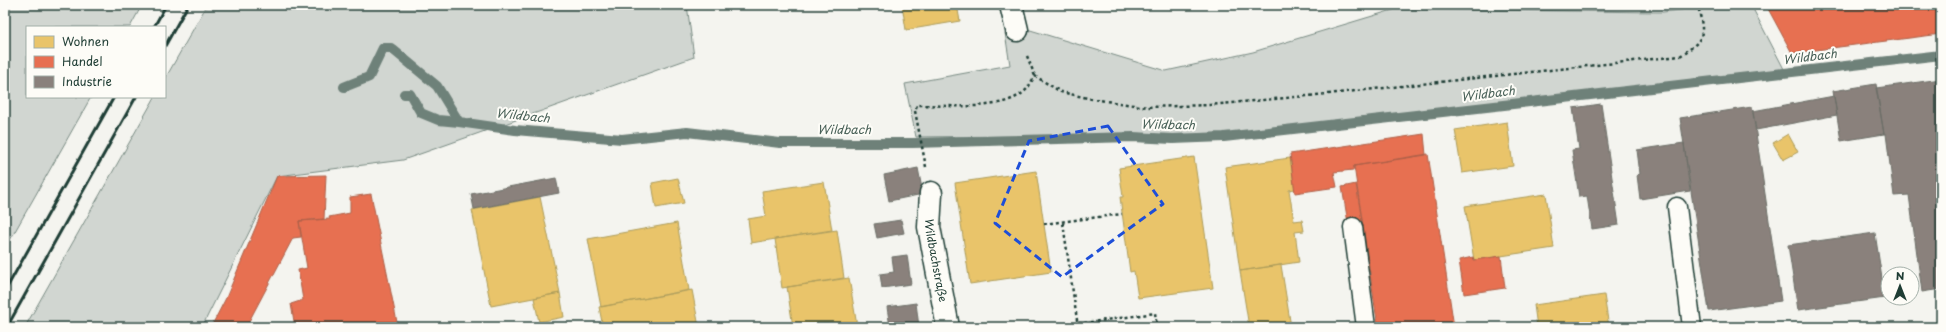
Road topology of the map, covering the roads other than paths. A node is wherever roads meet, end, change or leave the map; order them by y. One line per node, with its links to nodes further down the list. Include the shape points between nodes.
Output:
1 (1011, 5): 2 (street)
2 (1017, 30)
3 (931, 192): 6 (street, Wildbachstraße, via 929,227)
4 (1677, 207): 8 (lane)
5 (1353, 227): 7 (lane)
6 (948, 327)
7 (1366, 327)
8 (1692, 327)

